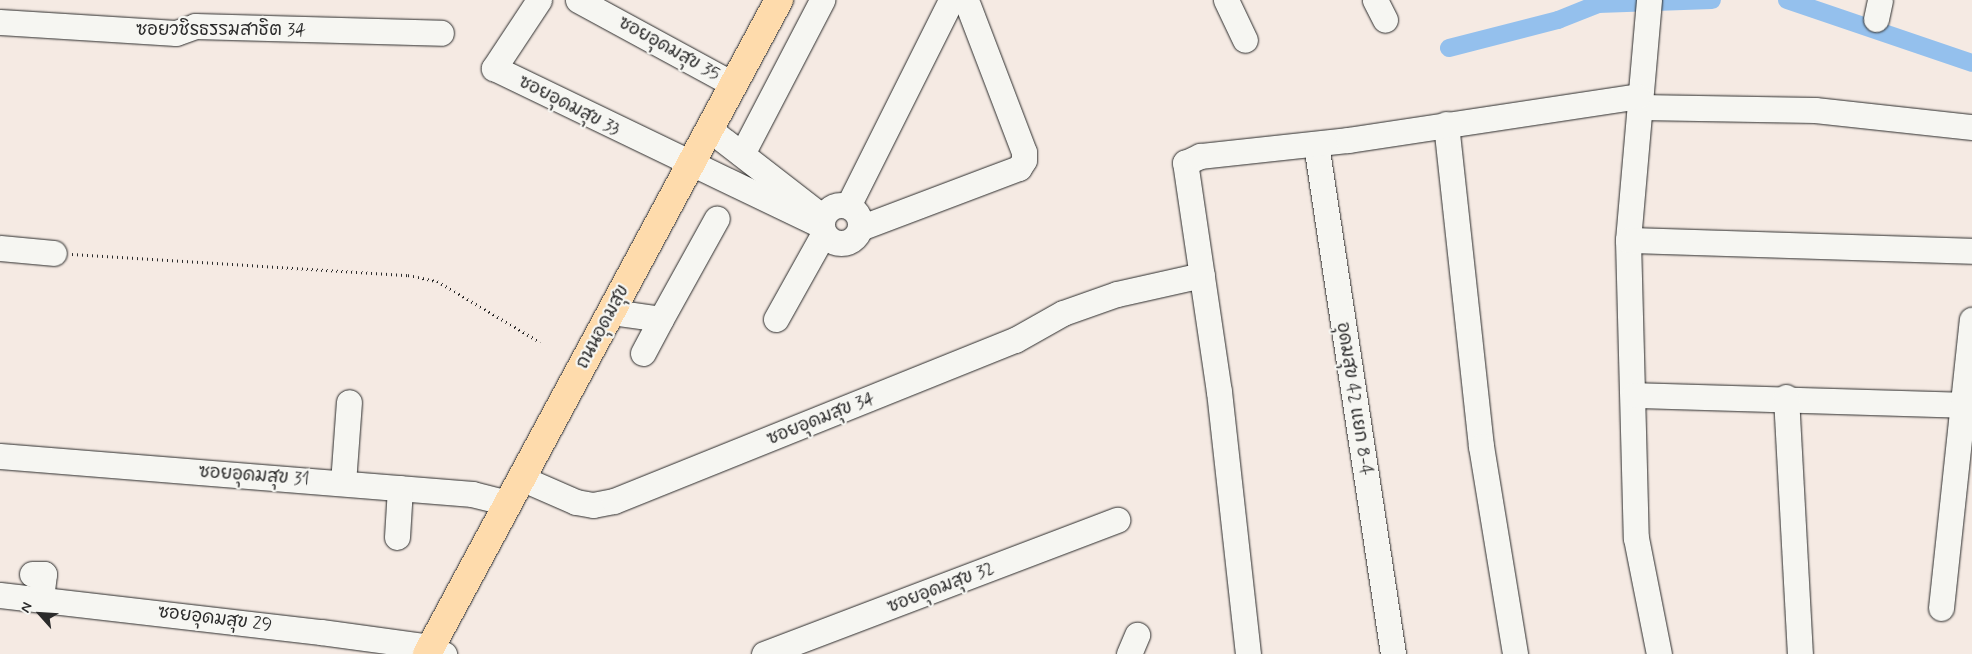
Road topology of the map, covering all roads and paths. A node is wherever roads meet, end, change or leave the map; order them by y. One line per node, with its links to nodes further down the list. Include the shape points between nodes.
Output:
1 (539, 0): 18 (street, ซอยอุดมสุข 33, via 494,68)
2 (578, 0): 11 (street, ซอยอุดมสุข 35)
3 (779, 0): 11 (main road, ถนนอุดมสุข)
4 (822, 0): 17 (street)
5 (1226, 0): 10 (street)
6 (1649, 0): 12 (street)
7 (960, 2): 19 (street); 22 (street, via 1024,152 1024,160 1019,168)
8 (0, 22): 9 (street, ซอยวชิรธรรมสาธิต 34, via 176,33 195,26)
9 (441, 33)
10 (1246, 40)
11 (733, 84): 15 (main road, ถนนอุดมสุข)
12 (1639, 102): 13 (street); 14 (street, via 1815,110); 23 (street)
13 (1446, 124): 16 (street); 53 (street, via 1481,446)
14 (1972, 126)
15 (709, 130): 17 (street); 18 (main road, ถนนอุดมสุข)
16 (1316, 144): 27 (street, via 1200,156 1185,163); 52 (street, อุดมสุข 42 แยก 8-4)
17 (742, 154): 21 (street)
18 (690, 164): 21 (street); 28 (main road, ถนนอุดมสุข)
19 (848, 206): 21 (street, via 836,205); 22 (street, via 858,215)
20 (717, 218): 29 (street)
21 (823, 225): 22 (street, via 840,243 853,239); 30 (street)
22 (860, 228)
23 (1628, 240): 25 (street); 34 (street)
24 (0, 248): 26 (street)
25 (1972, 251)
26 (54, 253): 32 (path, via 408,275 437,282)
27 (1202, 275): 39 (street, ซอยอุดมสุข 34, via 1117,294 1062,313 1015,340 614,501 593,505 576,502); 51 (street, via 1219,392)
28 (612, 312): 29 (street); 39 (main road, ถนนอุดมสุข)
29 (661, 319): 33 (street)
30 (776, 319)
31 (1972, 320): 37 (street)
32 (540, 342)
33 (643, 353)
34 (1634, 395): 35 (street); 54 (street, via 1636,538)
35 (1786, 397): 37 (street); 55 (street)
36 (349, 402): 40 (street)
37 (1967, 405): 48 (street)
38 (0, 456): 40 (street, ซอยอุดมสุข 31)
39 (521, 478): 42 (main road, ถนนอุดมสุข)
40 (343, 483): 41 (street, ซอยอุดมสุข 31)
41 (400, 488): 42 (street, ซอยอุดมสุข 31, via 472,494); 44 (street)
42 (508, 503): 49 (main road, ถนนอุดมสุข)
43 (1117, 520): 50 (street, ซอยอุดมสุข 32)
44 (397, 537)
45 (32, 574): 47 (street, via 44,574)
46 (0, 595): 47 (street, ซอยอุดมสุข 29)
47 (41, 598): 49 (street, ซอยอุดมสุข 29)
48 (1941, 608)
49 (434, 652)
50 (764, 654)
51 (1248, 654)
52 (1393, 654)
53 (1515, 654)
54 (1659, 654)
55 (1800, 654)

